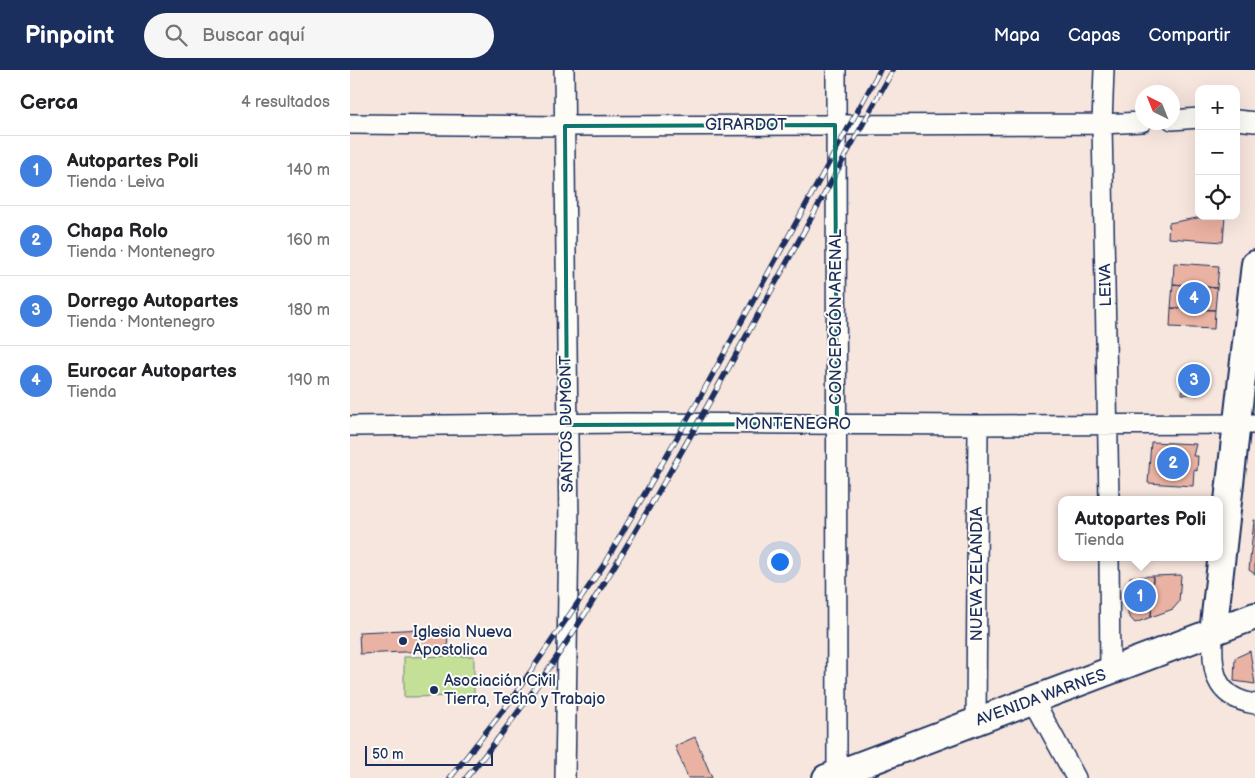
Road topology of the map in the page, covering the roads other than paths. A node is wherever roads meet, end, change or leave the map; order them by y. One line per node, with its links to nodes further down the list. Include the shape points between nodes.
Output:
1 (564, 70): 12 (street, SANTOS DUMONT)
2 (836, 70): 11 (street, CONCEPCIÓN ARENAL)
3 (1104, 70): 10 (street, LEIVA)
4 (1195, 118): 5 (street)
5 (1180, 119)
6 (1240, 120): 8 (street)
7 (1135, 122): 10 (street, GIRARDOT)
8 (1255, 122)
9 (350, 124): 12 (street, GIRARDOT)
10 (1102, 124): 11 (street, GIRARDOT); 17 (street, LEIVA)
11 (835, 125): 12 (street, GIRARDOT); 15 (street, CONCEPCIÓN ARENAL)
12 (564, 126): 16 (street, SANTOS DUMONT)
13 (1255, 264): 14 (main road)
14 (1246, 423): 17 (street, MONTENEGRO); 23 (main road)
15 (837, 424): 16 (street, MONTENEGRO); 19 (street, MONTENEGRO); 28 (street, CONCEPCIÓN ARENAL)
16 (567, 425): 18 (street, MONTENEGRO); 29 (street, SANTOS DUMONT, via 569,529)
17 (1109, 425): 19 (street, MONTENEGRO); 20 (street, LEIVA)
18 (350, 426)
19 (978, 426): 27 (street, NUEVA ZELANDIA)
20 (1109, 496)
21 (1109, 561): 24 (street)
22 (1255, 616): 23 (main road, AVENIDA WARNES)
23 (1213, 632): 24 (main road, AVENIDA WARNES); 26 (street, via 1215,677 1224,691)
24 (1110, 672): 25 (main road, AVENIDA WARNES)
25 (1034, 701): 27 (main road, AVENIDA WARNES); 30 (street)
26 (1255, 704)
27 (976, 722): 28 (main road, AVENIDA WARNES)
28 (831, 776)
29 (565, 778)
30 (1076, 778)

